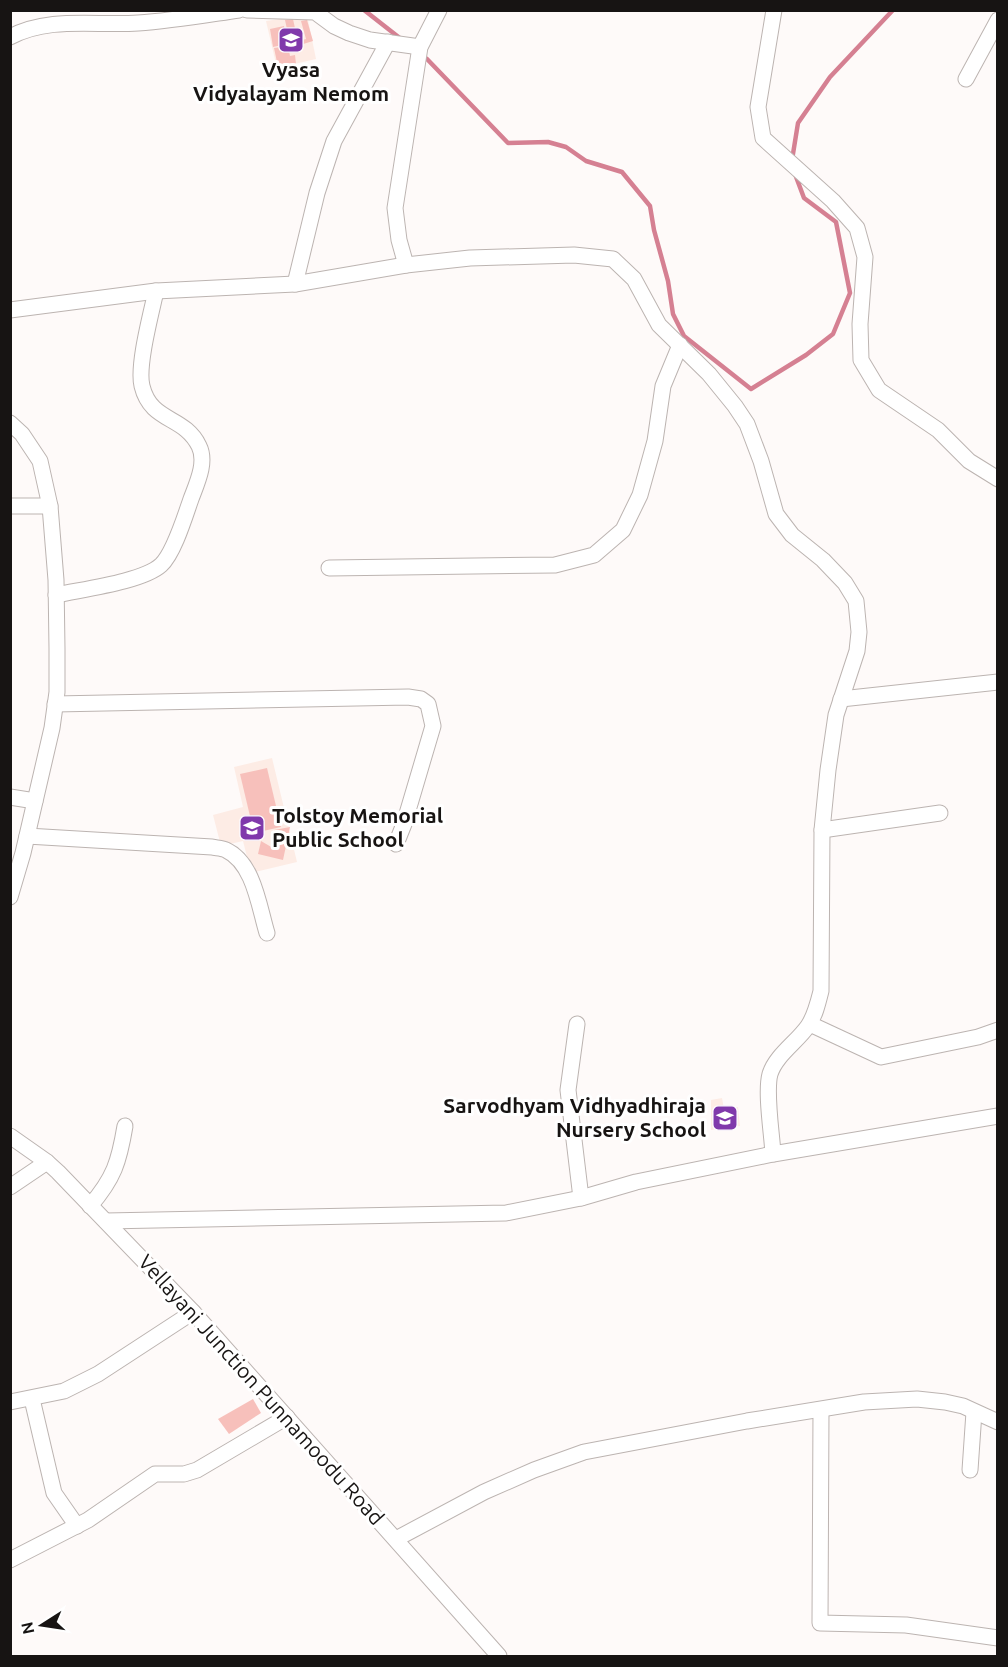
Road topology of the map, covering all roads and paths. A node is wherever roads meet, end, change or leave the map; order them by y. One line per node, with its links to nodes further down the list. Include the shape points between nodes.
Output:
1 (239, 10): 6 (street, via 138,23 52,24 24,29)
2 (247, 10): 7 (street, via 315,12 349,33)
3 (440, 10): 8 (street)
4 (774, 10): 16 (street, via 758,107 763,138 857,228 865,257 861,360 879,390 938,430 969,461)
5 (998, 21): 9 (street)
6 (10, 37)
7 (388, 42): 8 (street); 11 (street, via 334,141)
8 (420, 47): 10 (street, via 395,208)
9 (966, 79)
10 (406, 265): 11 (street); 14 (street, via 493,257 574,255 613,259 634,279 659,326)
11 (295, 284): 12 (street)
12 (156, 291): 13 (street); 20 (street, via 141,383 147,402 156,412 190,432 201,448 201,468 176,541 161,565 136,578)
13 (10, 310)
14 (680, 345): 19 (street, via 663,386 655,441 640,495 622,530 594,555 555,565); 22 (street, via 709,374 747,424 776,514 792,535 845,583 856,601 857,651)
15 (10, 423): 18 (street, via 40,461)
16 (998, 479)
17 (10, 506): 18 (street)
18 (50, 506): 20 (street)
19 (329, 568)
20 (56, 595): 23 (street)
21 (998, 682): 22 (street)
22 (841, 699): 27 (street)
23 (55, 704): 25 (street); 29 (street, via 421,699 428,704 433,726)
24 (10, 797): 25 (street)
25 (35, 801): 28 (street)
26 (940, 813): 27 (street)
27 (822, 830): 33 (street, via 820,991)
28 (27, 836): 30 (street); 31 (street, via 226,850 246,868)
29 (396, 844)
30 (10, 897)
31 (267, 933)
32 (577, 1024): 41 (street, via 568,1090)
33 (810, 1024): 34 (street, via 881,1057); 38 (street, via 770,1075)
34 (998, 1030)
35 (998, 1116): 38 (street)
36 (125, 1126): 42 (street, via 115,1171)
37 (10, 1136): 39 (street, Vellayani Junction Punnamoodu Road)
38 (773, 1154): 41 (street, via 636,1182)
39 (47, 1162): 40 (street); 42 (street, Vellayani Junction Punnamoodu Road)
40 (10, 1187)
41 (580, 1198): 43 (street, via 506,1213)
42 (90, 1206): 43 (street, Vellayani Junction Punnamoodu Road)
43 (106, 1221): 44 (street, Vellayani Junction Punnamoodu Road)
44 (193, 1312): 45 (street, via 98,1374 64,1391); 49 (street, Vellayani Junction Punnamoodu Road)
45 (33, 1399): 46 (street); 52 (street, via 54,1492)
46 (10, 1402)
47 (821, 1410): 48 (street, via 864,1402 916,1399 953,1404); 53 (street, via 584,1452 484,1492); 55 (street, via 820,1623 906,1625)
48 (974, 1412): 50 (street); 51 (street)
49 (287, 1417): 52 (street, via 196,1470 154,1474); 53 (street, Vellayani Junction Punnamoodu Road)
50 (998, 1422)
51 (970, 1470)
52 (77, 1526): 54 (street)
53 (396, 1539): 56 (street, Vellayani Junction Punnamoodu Road)
54 (10, 1560)
55 (998, 1638)
56 (499, 1656)

